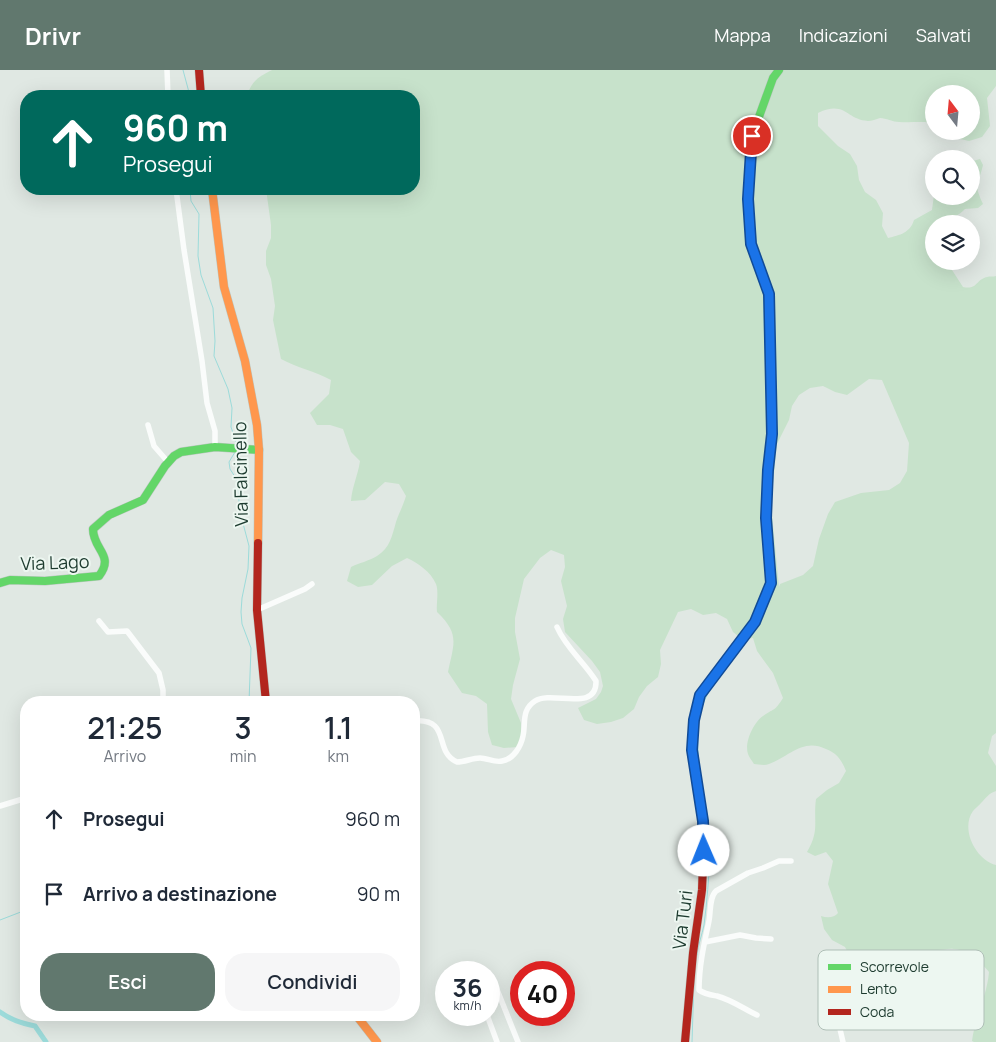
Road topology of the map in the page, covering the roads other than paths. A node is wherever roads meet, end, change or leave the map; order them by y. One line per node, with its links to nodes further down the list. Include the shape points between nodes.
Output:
1 (167, 70): 4 (street)
2 (199, 70): 5 (street)
3 (779, 70): 25 (street, Via Turi, via 773,78 752,136 748,199 751,244 769,294 772,434 766,518 771,583 755,622 700,695 694,720 692,750 703,821 704,851)
4 (168, 90)
5 (201, 90)
6 (177, 195): 9 (street, Via Falcinello, via 207,404)
7 (213, 195): 10 (street, Via Falcinello, via 224,287 245,361 257,425)
8 (148, 425): 11 (street, via 154,446)
9 (217, 448): 10 (street, Via Lago); 11 (street, Via Lago, via 186,450)
10 (256, 449): 14 (street, Via Falcinello)
11 (168, 462): 12 (street, Via Lago, via 143,500 121,508 93,529 94,539 106,561 99,576)
12 (0, 583)
13 (312, 584): 14 (street)
14 (257, 610): 18 (street, Via Falcinello)
15 (99, 621): 17 (street, via 108,632 127,630 159,673)
16 (557, 627): 19 (street, via 562,639 596,681 594,692 585,698 540,698 533,702 527,708 523,736 514,755 500,762 480,758 457,762 448,755 434,724)
17 (162, 696)
18 (265, 696)
19 (420, 721)
20 (20, 800): 21 (street)
21 (0, 806)
22 (791, 861): 24 (street, via 779,861 748,873 716,891 712,896)
23 (771, 939): 24 (street, via 740,935)
24 (705, 942): 25 (street)
25 (694, 982): 27 (street, via 700,992 720,997); 33 (street, Via Turi)
26 (500, 997): 32 (street)
27 (757, 1015)
28 (361, 1021): 30 (street)
29 (491, 1026): 31 (street)
30 (377, 1042)
31 (497, 1042)
32 (518, 1042)
33 (686, 1042)

